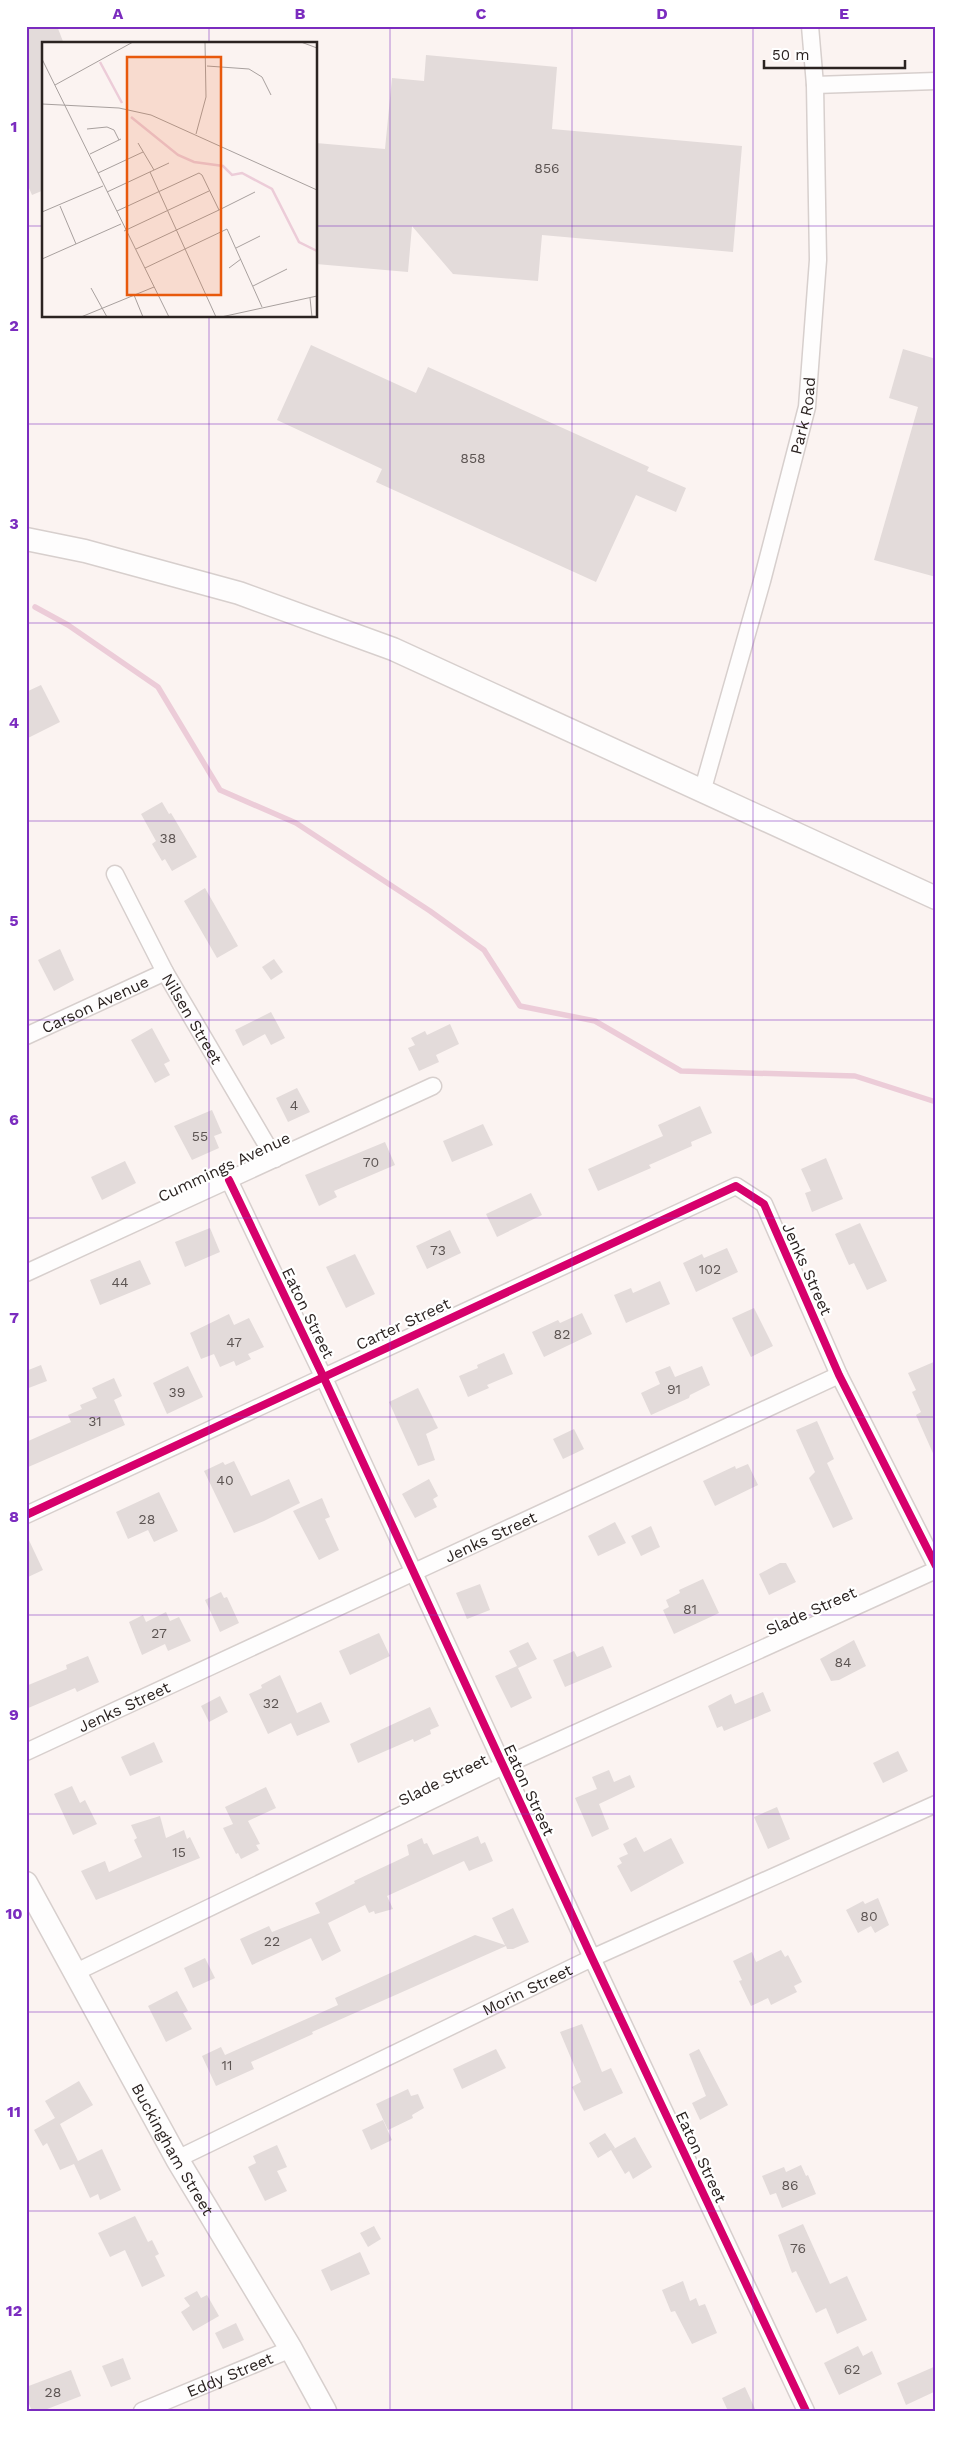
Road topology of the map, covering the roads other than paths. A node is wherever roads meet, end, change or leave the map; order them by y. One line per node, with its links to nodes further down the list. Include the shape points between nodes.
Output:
1 (810, 26): 3 (street, Park Road)
2 (936, 81): 3 (street)
3 (815, 85): 5 (street, Park Road, via 818,260 807,407)
4 (26, 539): 5 (main road, via 85,551 239,593 392,649)
5 (702, 792): 7 (main road)
6 (115, 874): 8 (street, Nilsen Street)
7 (936, 898)
8 (165, 972): 9 (street, Carson Avenue); 11 (street, Nilsen Street)
9 (26, 1036)
10 (433, 1086): 11 (street, Cummings Avenue)
11 (275, 1159): 12 (street, Cummings Avenue)
12 (229, 1180): 14 (street, Cummings Avenue); 16 (street, Eaton Street)
13 (736, 1186): 15 (street, Jenks Street, via 764,1204); 16 (street, Carter Street)
14 (26, 1273)
15 (839, 1375): 18 (street, Slade Street); 19 (street, Jenks Street)
16 (323, 1376): 17 (street, Carter Street); 19 (street, Eaton Street)
17 (26, 1514)
18 (936, 1568): 21 (street, Slade Street)
19 (412, 1572): 20 (street, Jenks Street); 21 (street, Eaton Street)
20 (26, 1752)
21 (503, 1766): 24 (street, Eaton Street); 25 (street, Slade Street)
22 (936, 1804): 24 (street, Morin Street)
23 (26, 1883): 25 (main road, Buckingham Street)
24 (592, 1958): 26 (street, Morin Street); 30 (street, Eaton Street)
25 (74, 1973): 26 (main road, Buckingham Street)
26 (177, 2159): 27 (main road, Buckingham Street)
27 (291, 2349): 28 (street, Eddy Street); 29 (main road, Buckingham Street)
28 (142, 2411)
29 (325, 2411)
30 (806, 2411)

